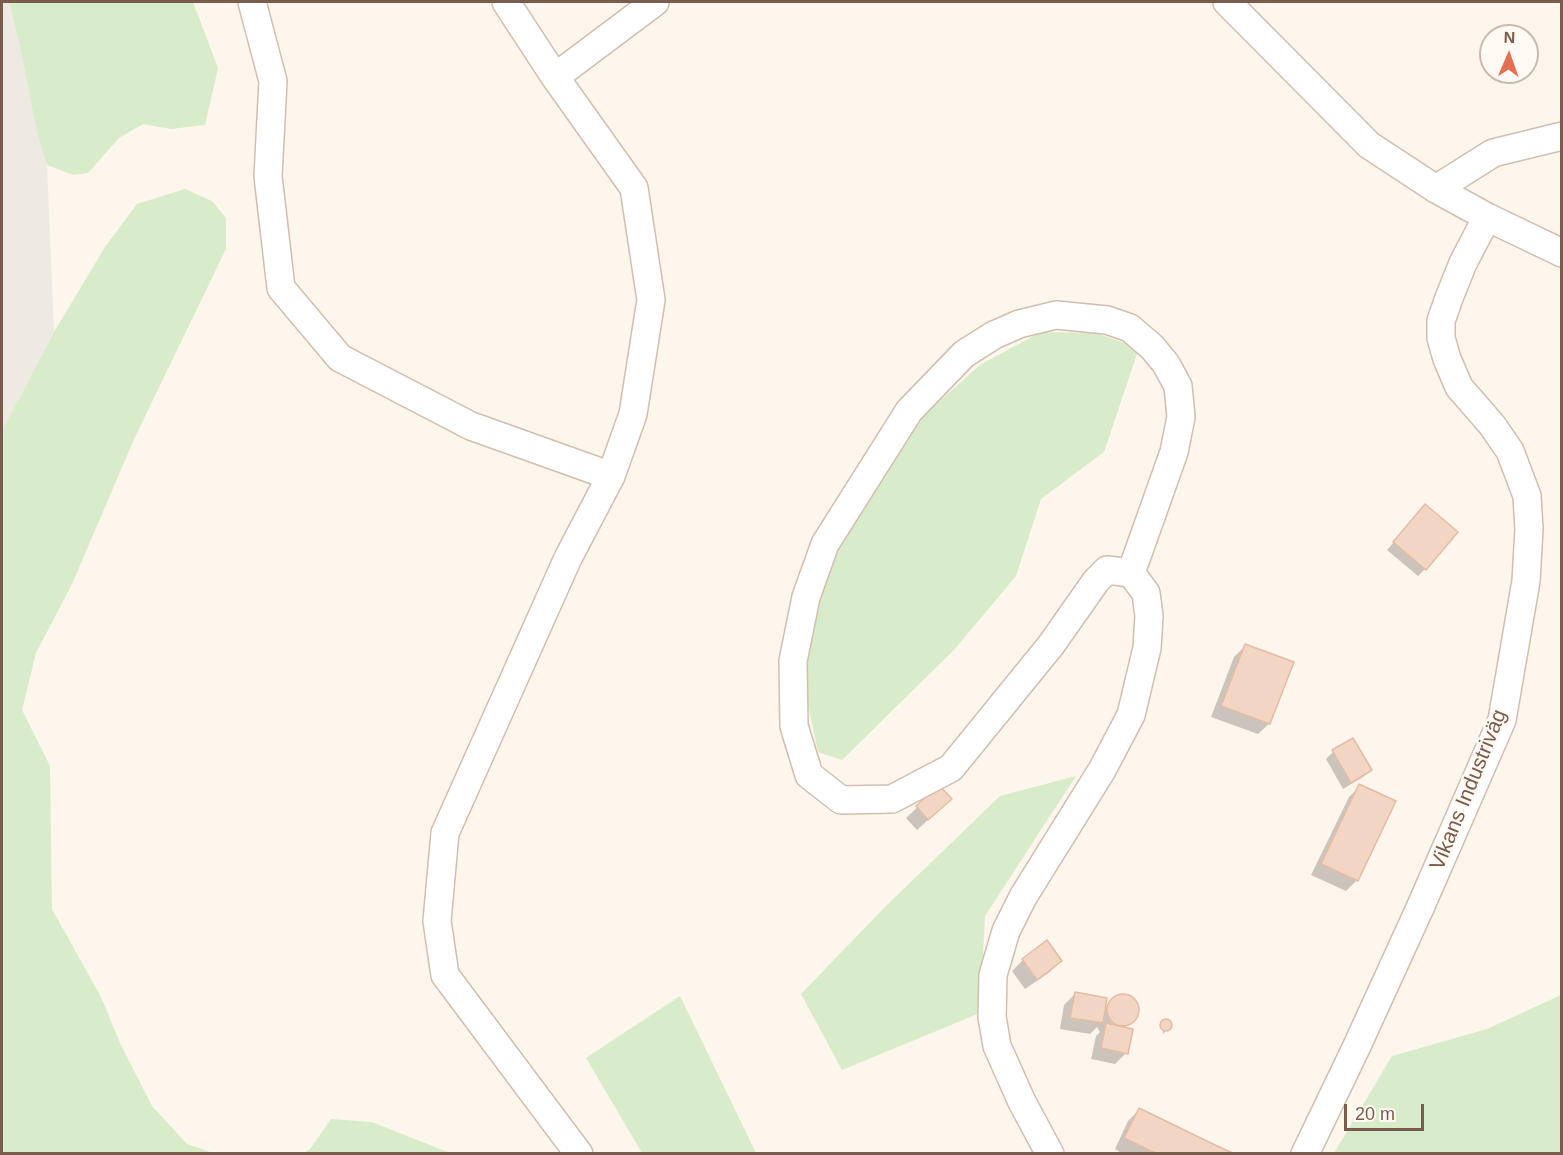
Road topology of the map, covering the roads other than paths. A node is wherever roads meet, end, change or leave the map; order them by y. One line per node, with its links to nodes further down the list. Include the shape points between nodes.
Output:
1 (252, 2): 10 (street, via 273,81 268,176 281,288 340,358 471,426)
2 (507, 2): 5 (street)
3 (655, 2): 5 (street)
4 (1227, 2): 7 (street, via 1369,145)
5 (555, 77): 10 (street, via 634,188 651,300 633,414)
6 (1562, 136): 7 (street, via 1493,153)
7 (1436, 189): 8 (street)
8 (1487, 218): 9 (street); 14 (street, Vikans Industriväg, via 1462,262 1441,321 1447,359 1459,387 1510,451 1527,496 1526,581 1502,720 1420,908)
9 (1562, 253)
10 (610, 476): 12 (street, via 568,558 445,833 437,921 446,975)
11 (1131, 573): 11 (street, via 1174,452 1181,417 1178,386 1166,364 1130,328 1107,320 1056,315 994,335 964,354 909,411 825,543 806,597 793,661 794,726 809,775 841,800 892,799 951,768 1051,645 1096,581 1107,570); 13 (street, via 1146,593 1149,616 1147,648 1131,715 1102,770 1023,897 1006,931 993,975 992,1017 997,1046)
12 (579, 1154)
13 (1050, 1154)
14 (1305, 1154)

